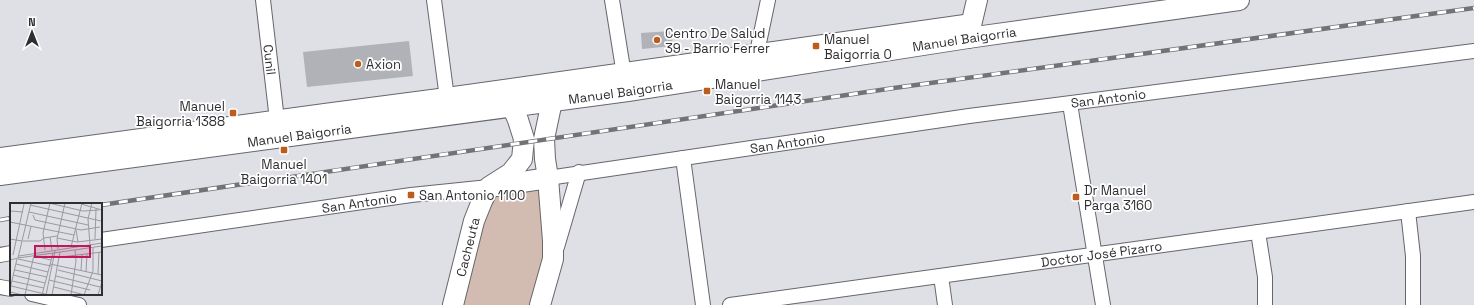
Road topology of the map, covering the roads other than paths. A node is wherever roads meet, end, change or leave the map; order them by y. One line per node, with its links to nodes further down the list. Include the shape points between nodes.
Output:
1 (263, 0): 16 (street, Cunil)
2 (434, 0): 13 (street)
3 (612, 0): 11 (street)
4 (768, 0): 10 (street)
5 (977, 0): 8 (main road)
6 (1140, 0): 8 (main road, Manuel Baigorria)
7 (1239, 0): 8 (main road, Manuel Baigorria)
8 (970, 31): 10 (main road, Manuel Baigorria)
9 (1474, 51): 15 (street, San Antonio)
10 (755, 63): 11 (main road, Manuel Baigorria)
11 (626, 82): 12 (main road, Manuel Baigorria)
12 (552, 92): 14 (main road, Manuel Baigorria); 21 (main road, via 544,139)
13 (447, 98): 14 (main road, Manuel Baigorria); 16 (main road, Manuel Baigorria)
14 (511, 98): 20 (main road, Manuel Baigorria); 22 (main road, via 524,139 522,159 511,173)
15 (1070, 104): 18 (street, San Antonio, via 969,116); 28 (street)
16 (277, 120): 17 (main road, Manuel Baigorria)
17 (0, 158)
18 (683, 158): 19 (street, San Antonio); 39 (street)
19 (579, 172): 21 (street, San Antonio); 30 (street)
20 (0, 175)
21 (548, 178): 22 (main road, San Antonio); 30 (main road)
22 (489, 186): 26 (street, San Antonio); 37 (main road, Cacheuta, via 474,222)
23 (1474, 202): 24 (street, Doctor José Pizarro)
24 (1408, 211): 25 (street, Doctor José Pizarro); 44 (street, via 1413,256)
25 (1258, 232): 28 (street, Doctor José Pizarro); 43 (street, via 1265,277)
26 (102, 240)
27 (10, 253): 29 (street)
28 (1095, 254): 31 (street, Doctor José Pizarro); 42 (street)
29 (0, 255)
30 (553, 259): 38 (main road)
31 (941, 276): 35 (street, Doctor José Pizarro); 41 (street)
32 (0, 286): 33 (street)
33 (10, 289)
34 (36, 295): 36 (street)
35 (793, 301): 40 (street, Doctor José Pizarro)
36 (79, 305)
37 (453, 305)
38 (540, 305)
39 (703, 305)
40 (730, 305)
41 (946, 305)
42 (1103, 305)
43 (1265, 305)
44 (1413, 305)

